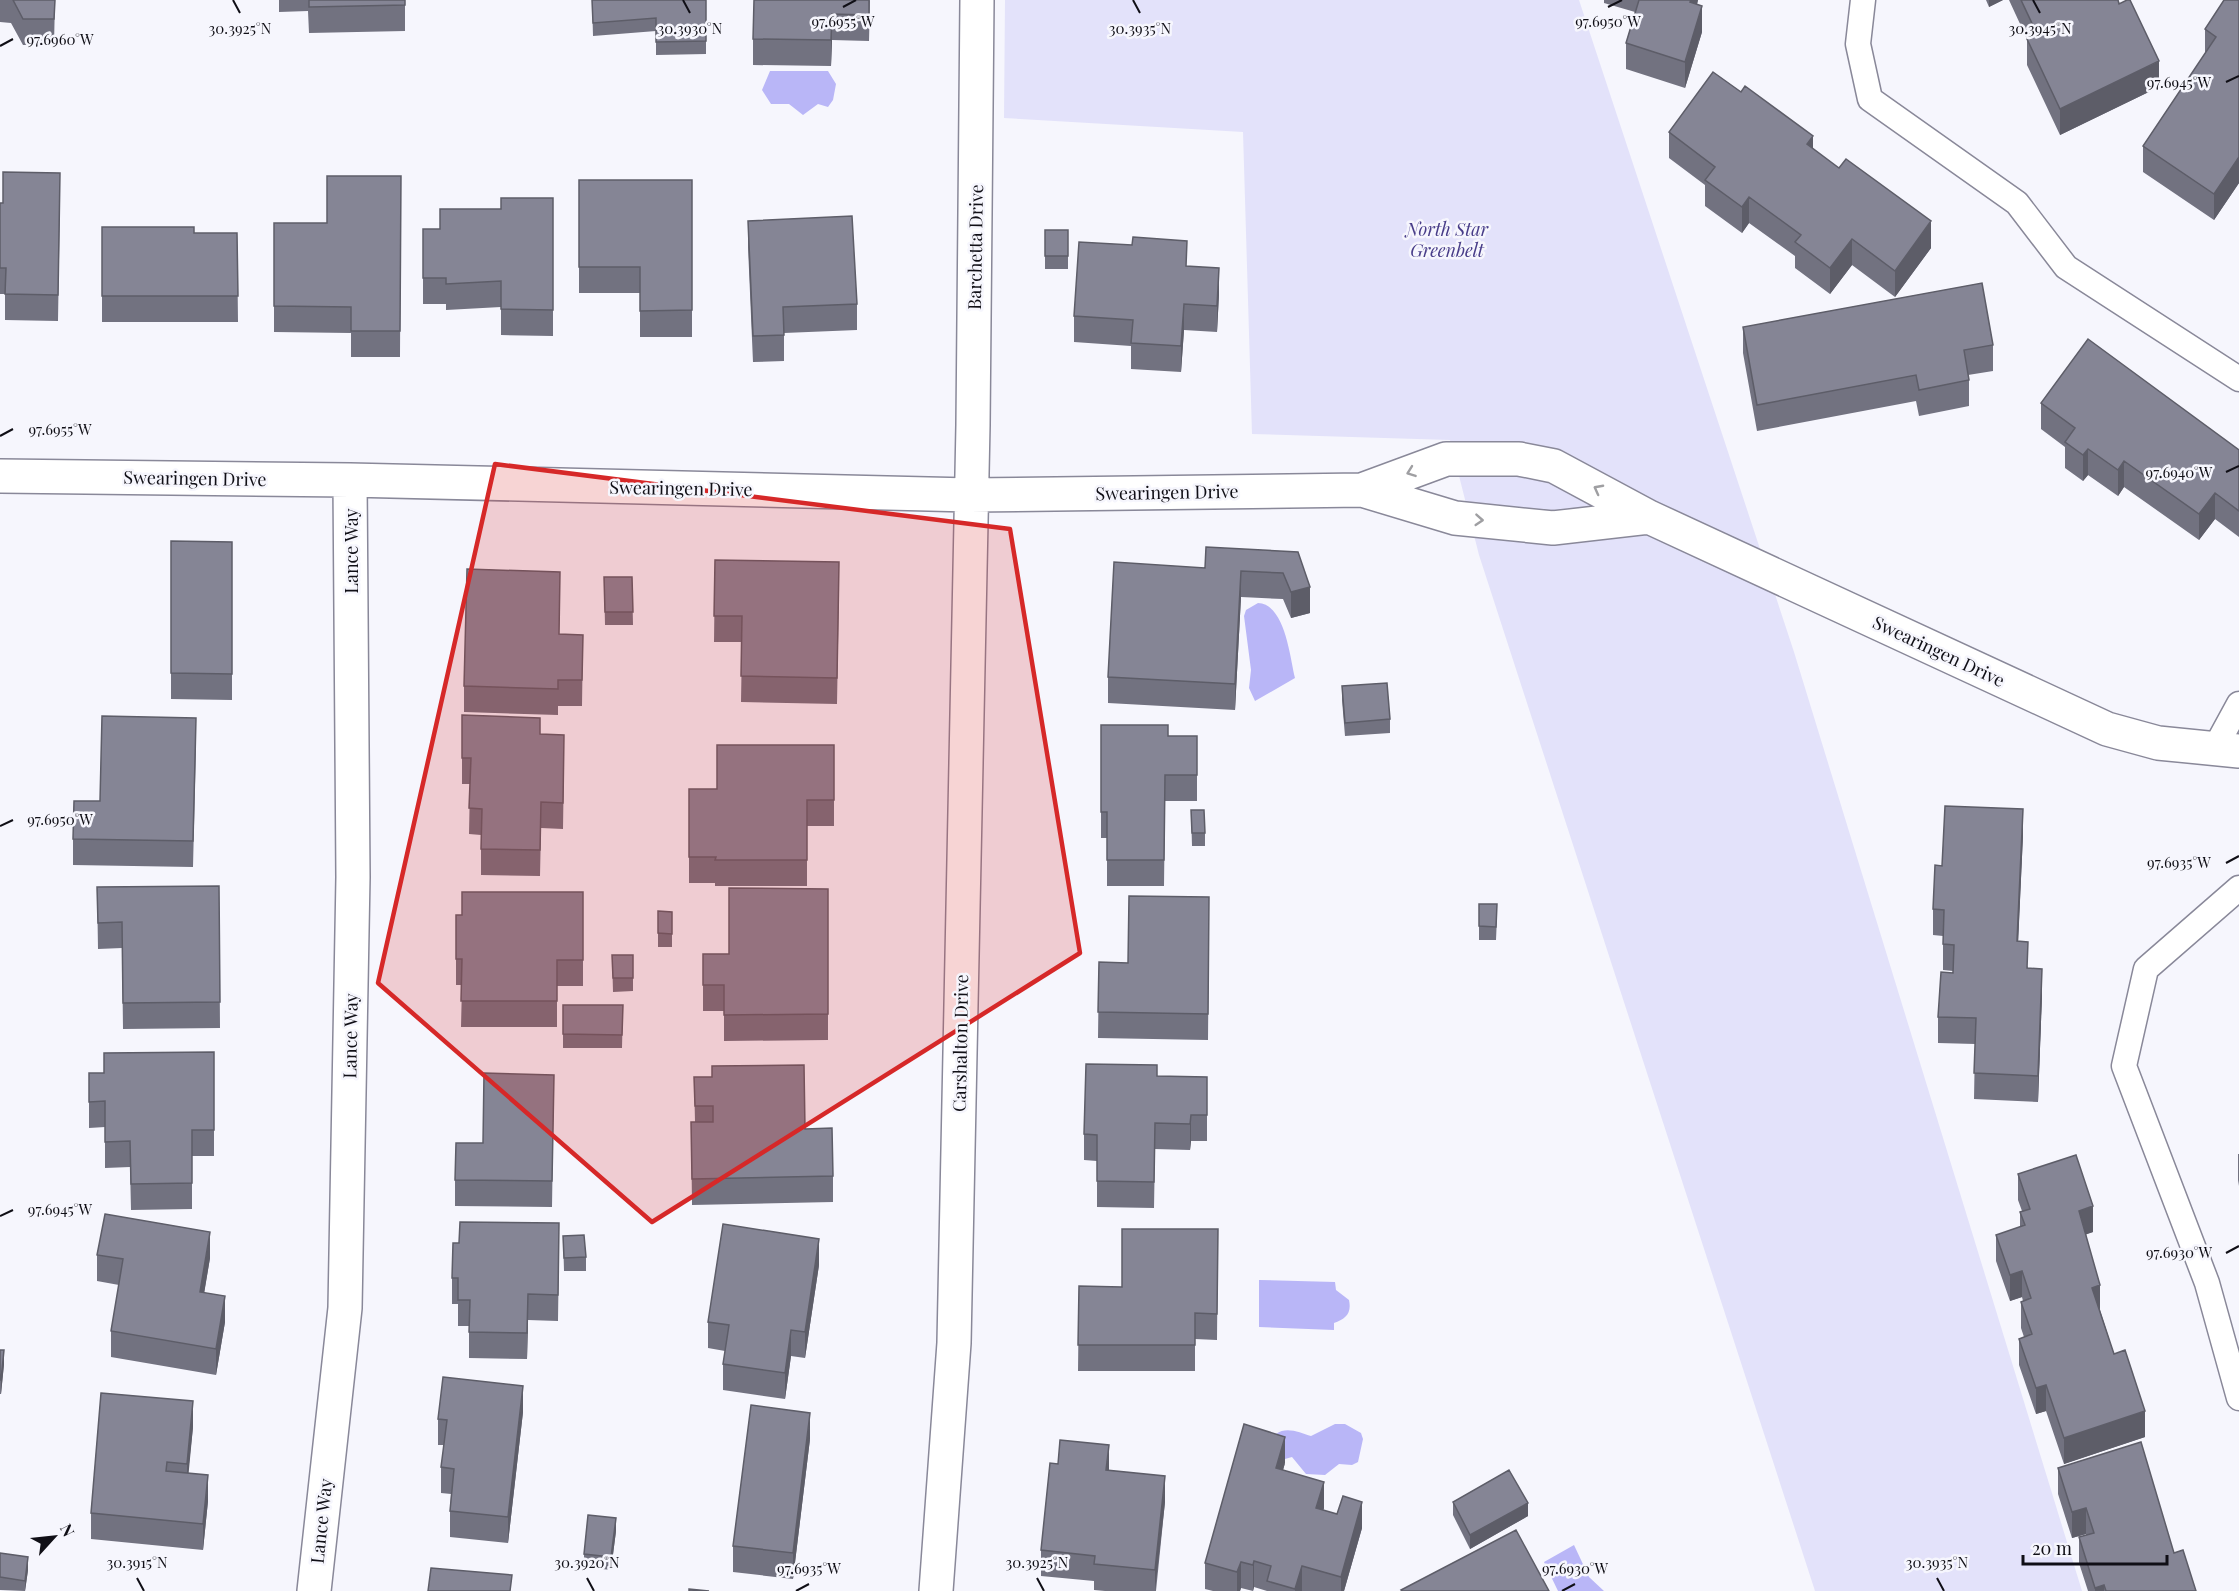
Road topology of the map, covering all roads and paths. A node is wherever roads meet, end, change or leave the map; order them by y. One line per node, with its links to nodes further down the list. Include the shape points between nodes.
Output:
1 (977, 0): 7 (street, Barchetta Drive)
2 (1863, 0): 3 (lane, via 1858,44 1870,99 2017,203 2066,267)
3 (2239, 379)
4 (0, 476): 5 (street, Swearingen Drive)
5 (350, 480): 7 (street, Swearingen Drive); 13 (street, Lance Way, via 353,877 345,1308)
6 (1362, 490): 7 (street, Swearingen Drive); 8 (street, Swearingen Drive, one-way to 8, via 1455,518 1553,528); 8 (street, Swearingen Drive, one-way to 6, via 1554,466 1519,459 1446,459)
7 (970, 495): 14 (street, Carshalton Drive, via 954,1343)
8 (1649, 516): 10 (street, Swearingen Drive, via 2107,729 2158,743)
9 (2239, 704): 10 (lane)
10 (2227, 749)
11 (2239, 888): 12 (lane, via 2146,969 2124,1066 2207,1283)
12 (2239, 1398)
13 (314, 1591)
14 (936, 1591)

